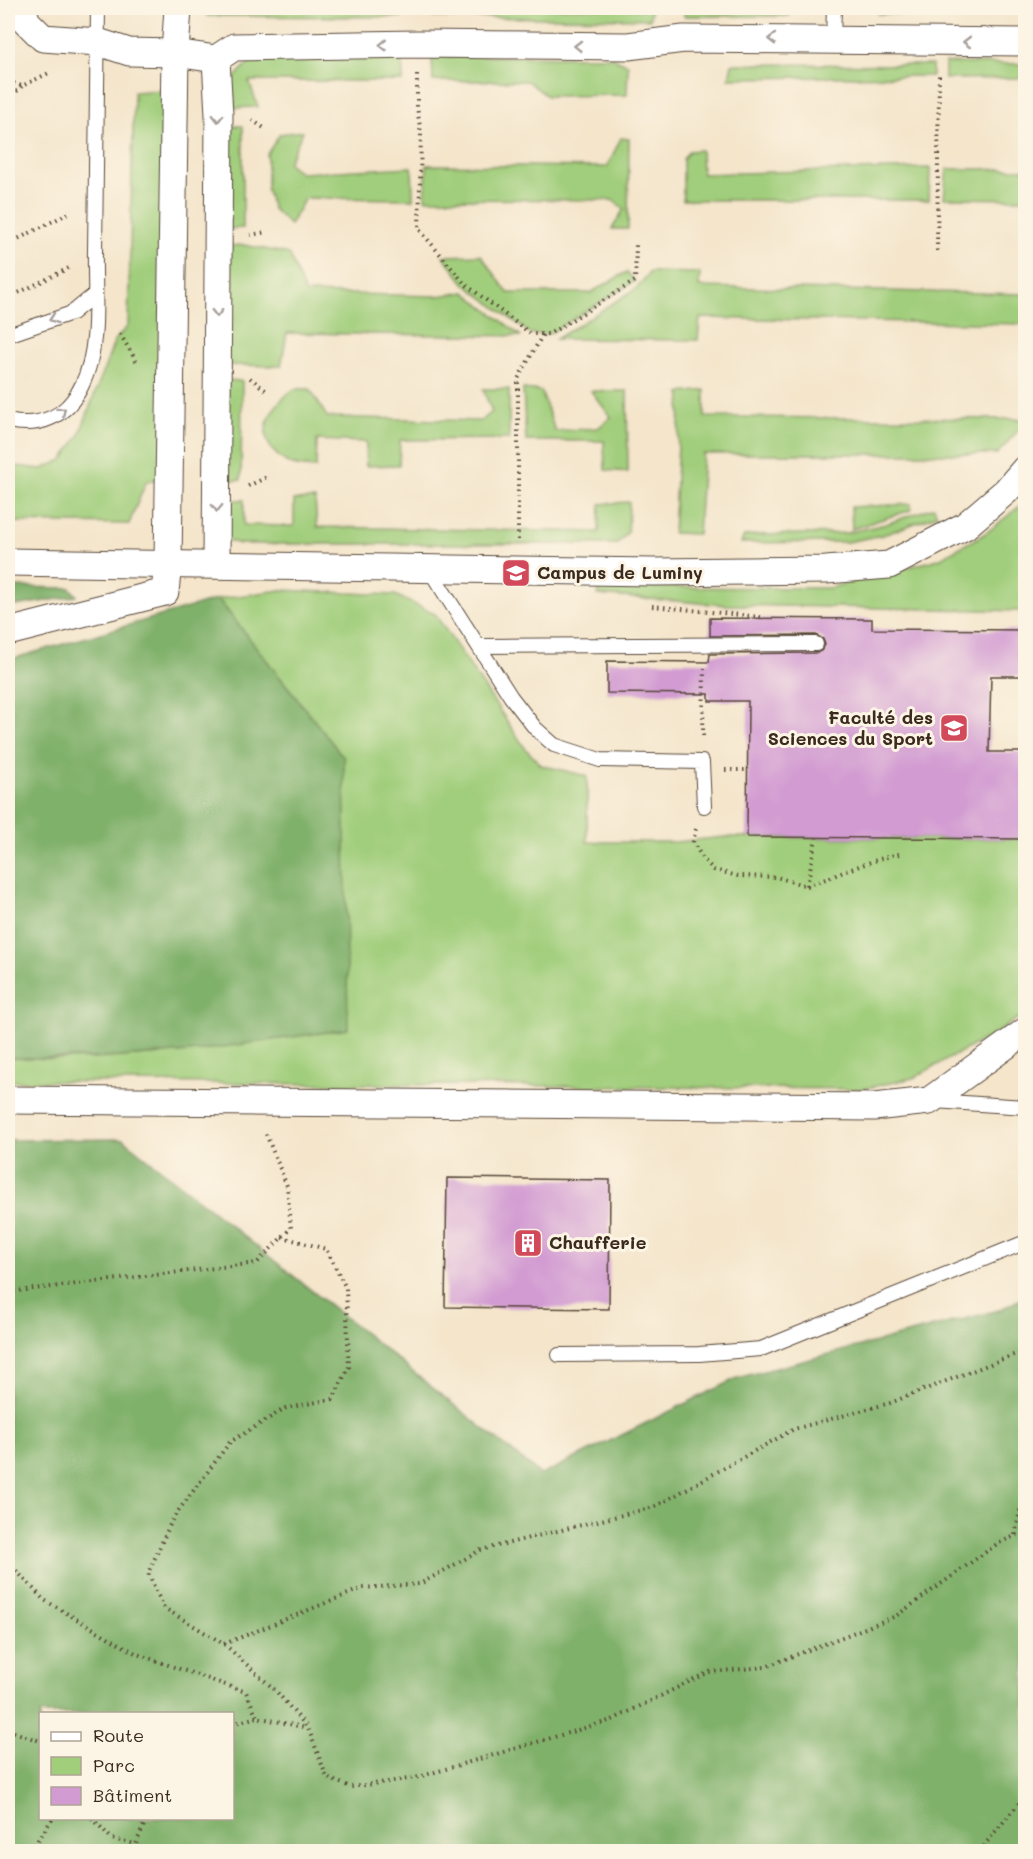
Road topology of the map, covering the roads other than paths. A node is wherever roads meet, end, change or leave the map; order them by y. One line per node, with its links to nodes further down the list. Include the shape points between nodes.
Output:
1 (23, 8): 6 (street, via 26,21 43,38)
2 (98, 8): 6 (lane)
3 (178, 8): 8 (street)
4 (834, 8): 5 (lane)
5 (833, 38): 7 (street, one-way to 5); 9 (street, one-way to 9, via 684,39 628,46 234,47)
6 (98, 42): 8 (street, via 129,52); 10 (lane)
7 (1026, 42)
8 (175, 53): 9 (street); 15 (street)
9 (216, 59): 16 (street, one-way to 16)
10 (94, 295): 11 (lane, one-way to 11, via 72,313); 12 (lane, one-way to 10, via 27,426 52,419 71,403 90,365)
11 (8, 335)
12 (8, 421)
13 (1026, 468): 17 (street, via 965,526 889,565 826,570 654,572)
14 (8, 562): 15 (street)
15 (168, 563): 16 (street); 18 (street, via 165,592)
16 (216, 564): 17 (street)
17 (429, 569): 20 (lane)
18 (8, 632)
19 (816, 644): 20 (lane)
20 (479, 646): 21 (lane, via 511,697 554,745 600,760 702,762)
21 (704, 806)
22 (1026, 1031): 24 (street)
23 (8, 1100): 24 (street, via 874,1107)
24 (929, 1101): 25 (lane)
25 (1026, 1107)
26 (1026, 1242): 27 (lane, via 761,1349 699,1354)
27 (560, 1355)

